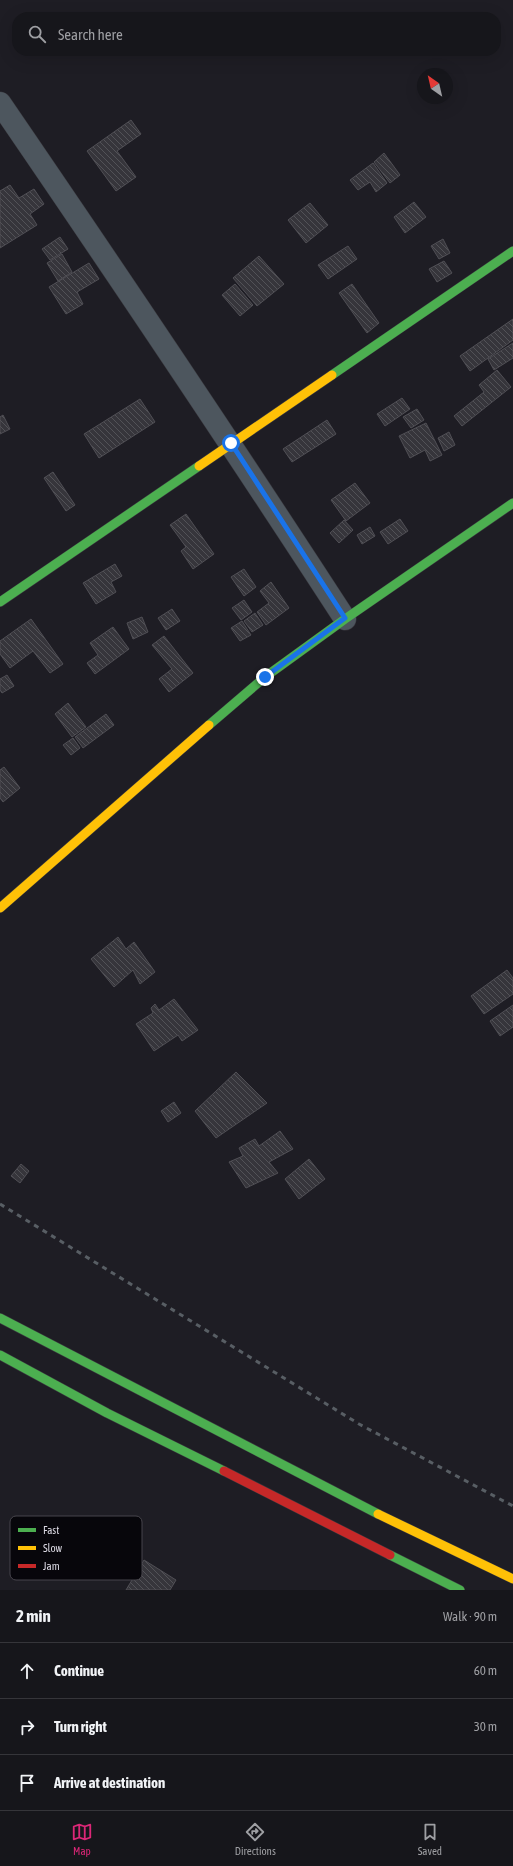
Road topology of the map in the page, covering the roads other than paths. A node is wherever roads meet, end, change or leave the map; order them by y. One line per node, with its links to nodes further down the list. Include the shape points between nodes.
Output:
1 (0, 103): 3 (street)
2 (513, 251): 3 (street)
3 (231, 443): 5 (street); 6 (street)
4 (513, 503): 6 (street)
5 (0, 602)
6 (345, 618): 7 (street, via 265,677)
7 (0, 908)
8 (0, 1318): 10 (street, via 286,1468)
9 (0, 1355): 11 (street, via 114,1417)
10 (513, 1579)
11 (460, 1590)

